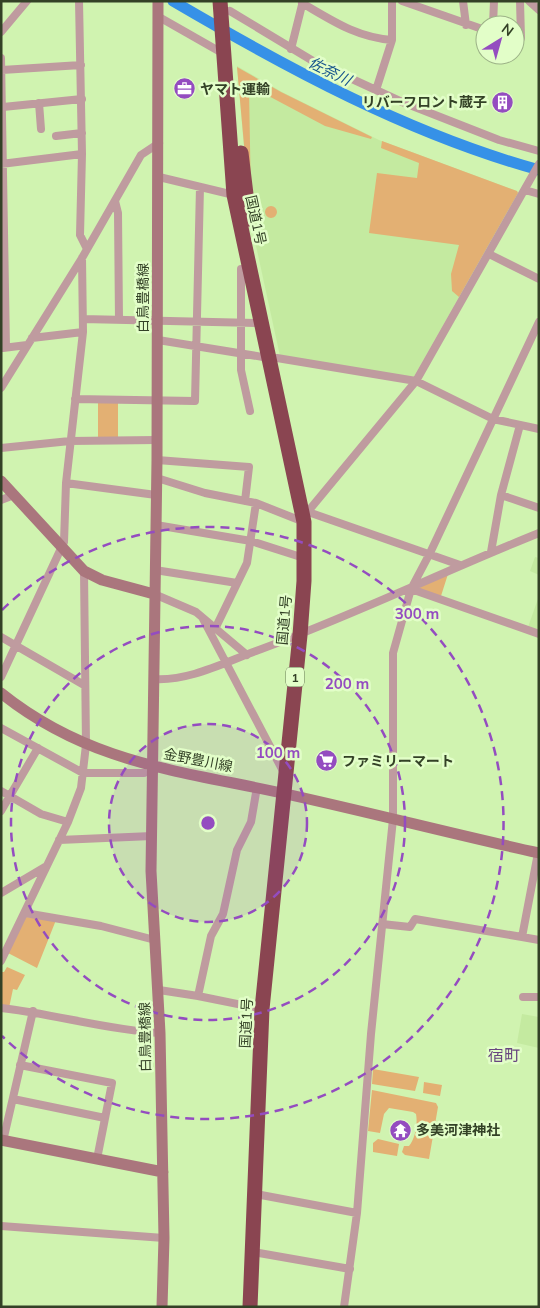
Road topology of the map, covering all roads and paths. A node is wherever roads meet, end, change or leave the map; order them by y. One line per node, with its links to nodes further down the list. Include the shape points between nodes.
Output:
1 (27, 1): 16 (street)
2 (79, 1): 25 (street)
3 (158, 1): 15 (main road, 白鳥豊橋線)
4 (392, 1): 21 (street)
5 (402, 1): 18 (street)
6 (463, 1): 18 (street)
7 (494, 1): 13 (street)
8 (520, 1): 14 (street)
9 (529, 1): 12 (street)
10 (302, 2): 21 (street, via 370,38); 22 (street)
11 (222, 4): 22 (street); 23 (highway, 国道1号 / 1)
12 (539, 10)
13 (493, 15)
14 (520, 15)
15 (158, 17): 23 (street); 34 (main road, 白鳥豊橋線)
16 (12, 19): 17 (street); 20 (street)
17 (1, 22)
18 (466, 25): 19 (street)
19 (475, 27)
20 (1, 32)
21 (392, 40): 27 (street)
22 (291, 49): 27 (street)
23 (228, 55): 43 (highway, 国道1号 / 1); 64 (highway, 国道1号 / 1, via 246,207)
24 (1, 58): 26 (street)
25 (81, 65): 26 (street); 28 (street)
26 (2, 70): 30 (street)
27 (376, 90): 35 (street, via 499,140)
28 (82, 99): 29 (street); 32 (street)
29 (39, 103): 30 (street); 31 (street)
30 (3, 107): 37 (street)
31 (41, 129)
32 (82, 133): 33 (street); 36 (street)
33 (56, 136)
34 (159, 143): 39 (main road, 白鳥豊橋線); 44 (street, via 141,154)
35 (539, 151)
36 (82, 154): 37 (street); 45 (street, via 80,235)
37 (2, 164): 62 (street)
38 (539, 164): 41 (street)
39 (159, 176): 40 (street); 52 (main road, 白鳥豊橋線)
40 (200, 187): 43 (street); 53 (street)
41 (526, 188): 42 (street); 46 (street)
42 (539, 194)
43 (234, 195): 56 (highway, 国道1号 / 1)
44 (115, 202): 45 (street); 51 (street, via 118,213)
45 (87, 249): 47 (street)
46 (489, 254): 49 (street); 65 (street)
47 (82, 258): 50 (street); 58 (street)
48 (241, 269): 54 (street)
49 (539, 280)
50 (84, 319): 51 (street); 57 (street)
51 (118, 320): 52 (street)
52 (157, 320): 53 (street); 59 (main road, 白鳥豊橋線)
53 (198, 321): 54 (street); 61 (street)
54 (239, 322): 56 (street); 63 (street)
55 (539, 322): 70 (street)
56 (261, 323): 64 (highway, 国道1号 / 1)
57 (83, 332): 58 (street); 67 (street)
58 (32, 338): 60 (street)
59 (158, 340): 61 (street); 68 (main road, 白鳥豊橋線)
60 (27, 345): 62 (street); 66 (street)
61 (198, 346): 63 (street); 68 (street, via 195,401)
62 (4, 348)
63 (240, 353): 64 (street); 69 (street)
64 (273, 358): 65 (street); 87 (highway, 国道1号 / 1)
65 (416, 381): 70 (street); 87 (street)
66 (1, 388)
67 (75, 400): 68 (street); 74 (street)
68 (156, 400): 73 (main road, 白鳥豊橋線)
69 (250, 411)
70 (493, 419): 71 (street); 93 (street)
71 (520, 425): 72 (street); 82 (street)
72 (539, 429)
73 (156, 440): 74 (street); 76 (main road, 白鳥豊橋線)
74 (70, 441): 75 (street); 79 (street)
75 (1, 448)
76 (157, 460): 77 (main road, 白鳥豊橋線); 84 (street, via 249,467)
77 (157, 478): 81 (main road, 白鳥豊橋線); 84 (street, via 205,493)
78 (1, 481): 80 (main road)
79 (66, 483): 81 (street); 91 (street)
80 (14, 495): 83 (street); 91 (main road)
81 (156, 495): 88 (main road, 白鳥豊橋線)
82 (501, 495): 86 (street); 92 (street)
83 (1, 500)
84 (246, 501): 85 (street)
85 (256, 503): 87 (street); 90 (street)
86 (539, 508)
87 (308, 515): 93 (street); 94 (highway, 国道1号 / 1); 103 (highway, 国道1号 / 1, via 313,564)
88 (156, 525): 90 (street); 96 (main road, 白鳥豊橋線)
89 (539, 533): 92 (street)
90 (251, 541): 94 (street); 98 (street, via 247,563)
91 (62, 547): 97 (main road); 106 (street)
92 (491, 552): 95 (street)
93 (430, 553): 95 (street); 99 (street)
94 (304, 558): 103 (highway, 国道1号 / 1)
95 (460, 565): 99 (street)
96 (155, 570): 98 (street); 100 (main road, 白鳥豊橋線)
97 (84, 571): 100 (main road, via 102,580); 111 (street)
98 (237, 583): 102 (street)
99 (411, 590): 103 (street); 104 (street); 124 (street, via 393,653)
100 (154, 594): 101 (street, via 187,607); 110 (main road, 金野豊川線)
101 (203, 619): 102 (street); 108 (street)
102 (215, 629): 107 (street)
103 (303, 634): 107 (street); 118 (highway, 国道1号 / 1); 121 (highway, 国道1号 / 1)
104 (539, 634)
105 (1, 637): 106 (street)
106 (16, 646): 109 (street); 111 (street)
107 (247, 654): 108 (street)
108 (226, 664): 110 (street, via 168,680); 118 (street)
109 (1, 677)
110 (154, 679): 116 (main road, 金野豊川線)
111 (84, 685): 114 (street)
112 (1, 693): 114 (main road, via 40,722)
113 (1, 728): 115 (street)
114 (86, 745): 116 (main road); 117 (street)
115 (38, 748): 117 (street); 122 (street)
116 (148, 770): 117 (street); 119 (main road, 金野豊川線); 126 (main road, 白鳥豊橋線)
117 (83, 773): 125 (street)
118 (285, 774): 121 (highway, 国道1号 / 1)
119 (257, 788): 121 (main road, 金野豊川線); 138 (street, via 251,822 237,850 223,914 211,936)
120 (1, 791): 122 (street)
121 (288, 794): 124 (main road, 金野豊川線); 142 (highway, 国道1号 / 1); 151 (highway, 国道1号 / 1)
122 (10, 796): 123 (street); 125 (street, via 41,814)
123 (1, 811)
124 (393, 819): 128 (main road, 金野豊川線); 132 (street)
125 (68, 822): 127 (street)
126 (152, 836): 127 (street); 134 (main road, 白鳥豊橋線)
127 (59, 840): 129 (street)
128 (539, 853): 133 (street)
129 (45, 867): 130 (street); 131 (street)
130 (2, 891)
131 (25, 913): 134 (street, via 101,926); 136 (street)
132 (382, 924): 133 (street, via 410,927 415,919); 152 (street)
133 (522, 937): 135 (street)
134 (156, 940): 137 (main road, 白鳥豊橋線)
135 (539, 940)
136 (1, 961)
137 (159, 990): 138 (street); 144 (main road, 白鳥豊橋線)
138 (198, 996): 142 (street)
139 (523, 997): 140 (street)
140 (539, 997)
141 (1, 1008): 143 (street)
142 (262, 1009): 158 (highway, 国道1号 / 1)
143 (33, 1011): 144 (street); 145 (street)
144 (160, 1033): 150 (main road, 白鳥豊橋線)
145 (20, 1065): 146 (street); 147 (street, via 112,1083)
146 (13, 1099): 147 (street); 148 (street)
147 (105, 1118): 149 (street)
148 (2, 1143): 149 (main road)
149 (97, 1159): 150 (main road)
150 (163, 1172): 154 (main road, 白鳥豊橋線)
151 (261, 1195): 152 (street); 155 (highway, 国道1号 / 1)
152 (357, 1214): 156 (street)
153 (1, 1226): 154 (street)
154 (164, 1238): 157 (main road, 白鳥豊橋線)
155 (259, 1253): 156 (street); 159 (highway, 国道1号 / 1)
156 (350, 1269): 160 (street)
157 (162, 1307)
158 (250, 1307)
159 (257, 1307)
160 (344, 1307)

